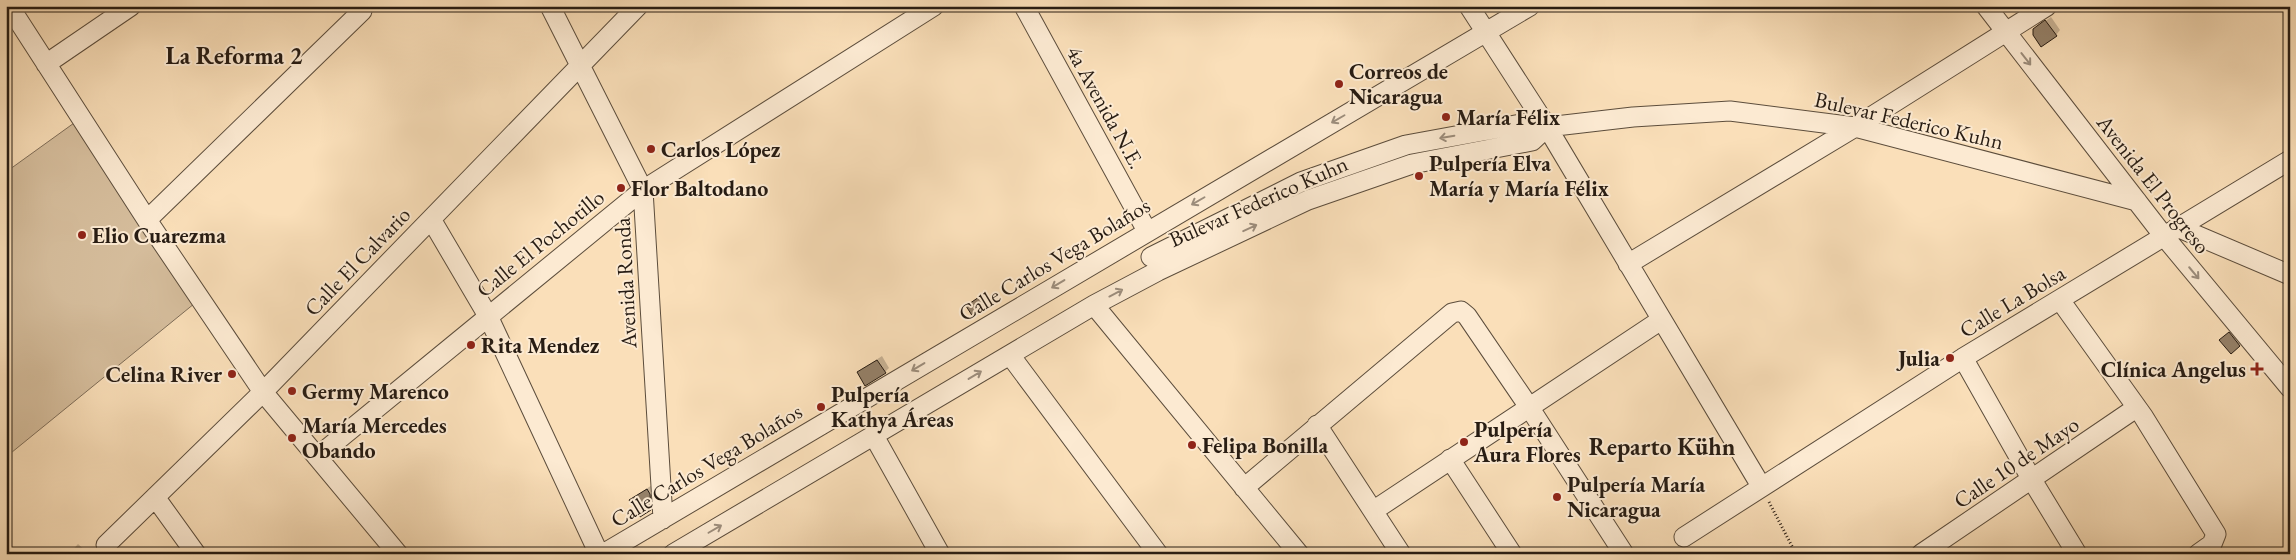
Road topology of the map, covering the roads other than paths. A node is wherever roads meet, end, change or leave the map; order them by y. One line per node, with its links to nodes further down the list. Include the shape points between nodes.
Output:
1 (10, 6): 14 (street)
2 (131, 6): 14 (street)
3 (359, 6): 22 (street, via 362,11)
4 (550, 6): 15 (street, Avenida Ronda)
5 (638, 6): 15 (street, Calle El Calvario)
6 (934, 6): 19 (street, Calle El Pochotillo)
7 (1024, 6): 24 (street, 4a Avenida N.E.)
8 (1469, 6): 12 (street)
9 (1530, 6): 12 (street, Calle Carlos Vega Bolaños)
10 (1986, 6): 13 (street, Avenida El Progreso)
11 (2047, 6): 13 (street)
12 (1486, 32): 17 (street); 24 (street, Calle Carlos Vega Bolaños, one-way to 24)
13 (2004, 32): 16 (street); 20 (street, Avenida El Progreso, one-way to 20)
14 (46, 64): 22 (street)
15 (581, 65): 19 (street, Avenida Ronda); 21 (street, Calle El Calvario)
16 (1855, 126): 17 (street, Bulevar Federico Kuhn, via 1730,111); 20 (street, Bulevar Federico Kuhn); 26 (street)
17 (1547, 127): 25 (street, Bulevar Federico Kuhn, via 1526,123 1406,145 1301,182); 26 (street)
18 (2290, 160): 23 (street, Calle La Bolsa)
19 (643, 190): 30 (street, Calle El Pochotillo); 47 (street, Avenida Ronda)
20 (2137, 201): 23 (street, Avenida El Progreso)
21 (431, 219): 30 (street); 35 (street, Calle El Calvario)
22 (147, 220): 35 (street)
23 (2170, 231): 27 (street); 28 (street, Calle La Bolsa); 34 (street, Avenida El Progreso, one-way to 34)
24 (1143, 234): 25 (street, 4a Avenida N.E.); 47 (street, Calle Carlos Vega Bolaños, one-way to 47)
25 (1155, 264): 29 (street, one-way to 25)
26 (1628, 264): 31 (street)
27 (2290, 275)
28 (2060, 300): 33 (street, Calle La Bolsa); 37 (street)
29 (1094, 305): 32 (street); 44 (street)
30 (488, 316): 40 (street, Calle El Pochotillo); 53 (street)
31 (1661, 320): 36 (street); 43 (street)
32 (1010, 355): 39 (street, one-way to 32); 56 (street)
33 (1963, 358): 42 (street); 43 (street, Calle La Bolsa)
34 (2290, 388)
35 (262, 392): 40 (street); 45 (street, Calle El Calvario)
36 (1530, 407): 38 (street, via 1467,316 1460,311 1452,313); 41 (street); 60 (street)
37 (2136, 408): 42 (street, Calle 10 de Mayo); 63 (street, via 2216,534 2212,544)
38 (1317, 425): 44 (street); 46 (street)
39 (874, 436): 54 (street, one-way to 39); 55 (street)
40 (317, 457): 52 (street)
41 (1450, 459): 46 (street); 59 (street)
42 (2032, 480): 61 (street, Calle 10 de Mayo); 62 (street)
43 (1761, 486): 48 (street, Calle La Bolsa)
44 (1244, 488): 57 (street)
45 (155, 497): 49 (street, Calle El Calvario); 51 (street)
46 (1373, 512): 58 (street)
47 (663, 519): 50 (street, Calle Carlos Vega Bolaños)
48 (1684, 537)
49 (106, 545)
50 (632, 545): 53 (street, Calle Carlos Vega Bolaños)
51 (196, 554)
52 (398, 554)
53 (601, 554)
54 (673, 554)
55 (940, 554)
56 (1158, 554)
57 (1299, 554)
58 (1401, 554)
59 (1512, 554)
60 (1624, 554)
61 (1921, 554)
62 (2077, 554)
63 (2198, 554)

